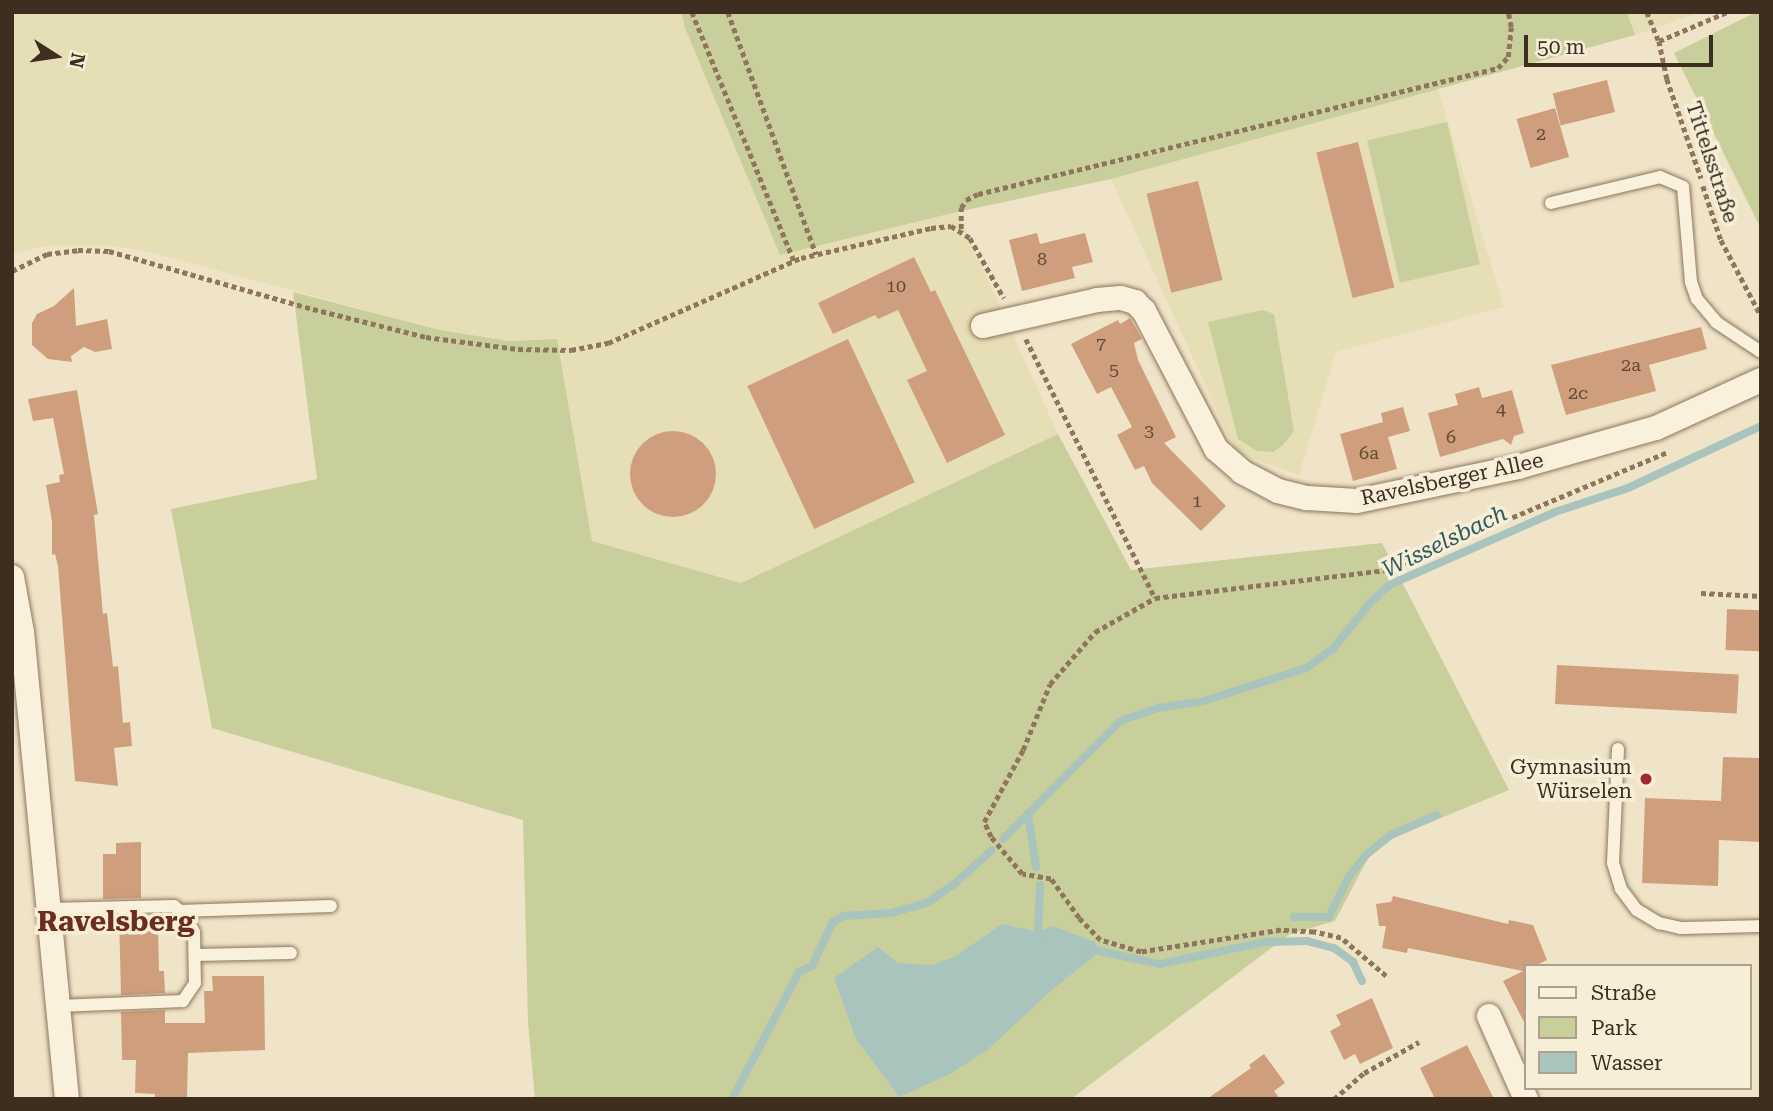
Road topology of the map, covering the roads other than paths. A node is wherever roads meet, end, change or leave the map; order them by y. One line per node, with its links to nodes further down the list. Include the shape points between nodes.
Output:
1 (1551, 203): 3 (lane, via 1660,177 1683,187 1691,282 1697,299 1716,322)
2 (983, 326): 4 (street, Ravelsberger Allee, via 1097,300 1135,302 1144,311 1216,449 1242,472 1278,491 1307,498 1357,501 1518,467 1656,428)
3 (1761, 352)
4 (1761, 380)
5 (12, 578): 8 (street, via 22,632)
6 (1618, 749): 10 (lane, via 1613,863 1620,888 1637,910 1680,928)
7 (331, 906): 9 (lane)
8 (49, 909): 9 (lane, via 174,906); 13 (street)
9 (179, 911): 12 (lane, via 194,932)
10 (1761, 926)
11 (291, 953): 12 (lane)
12 (195, 955): 13 (lane, via 195,983 183,1001)
13 (57, 1006): 15 (street)
14 (1489, 1016): 16 (street)
15 (66, 1099)
16 (1526, 1099)

